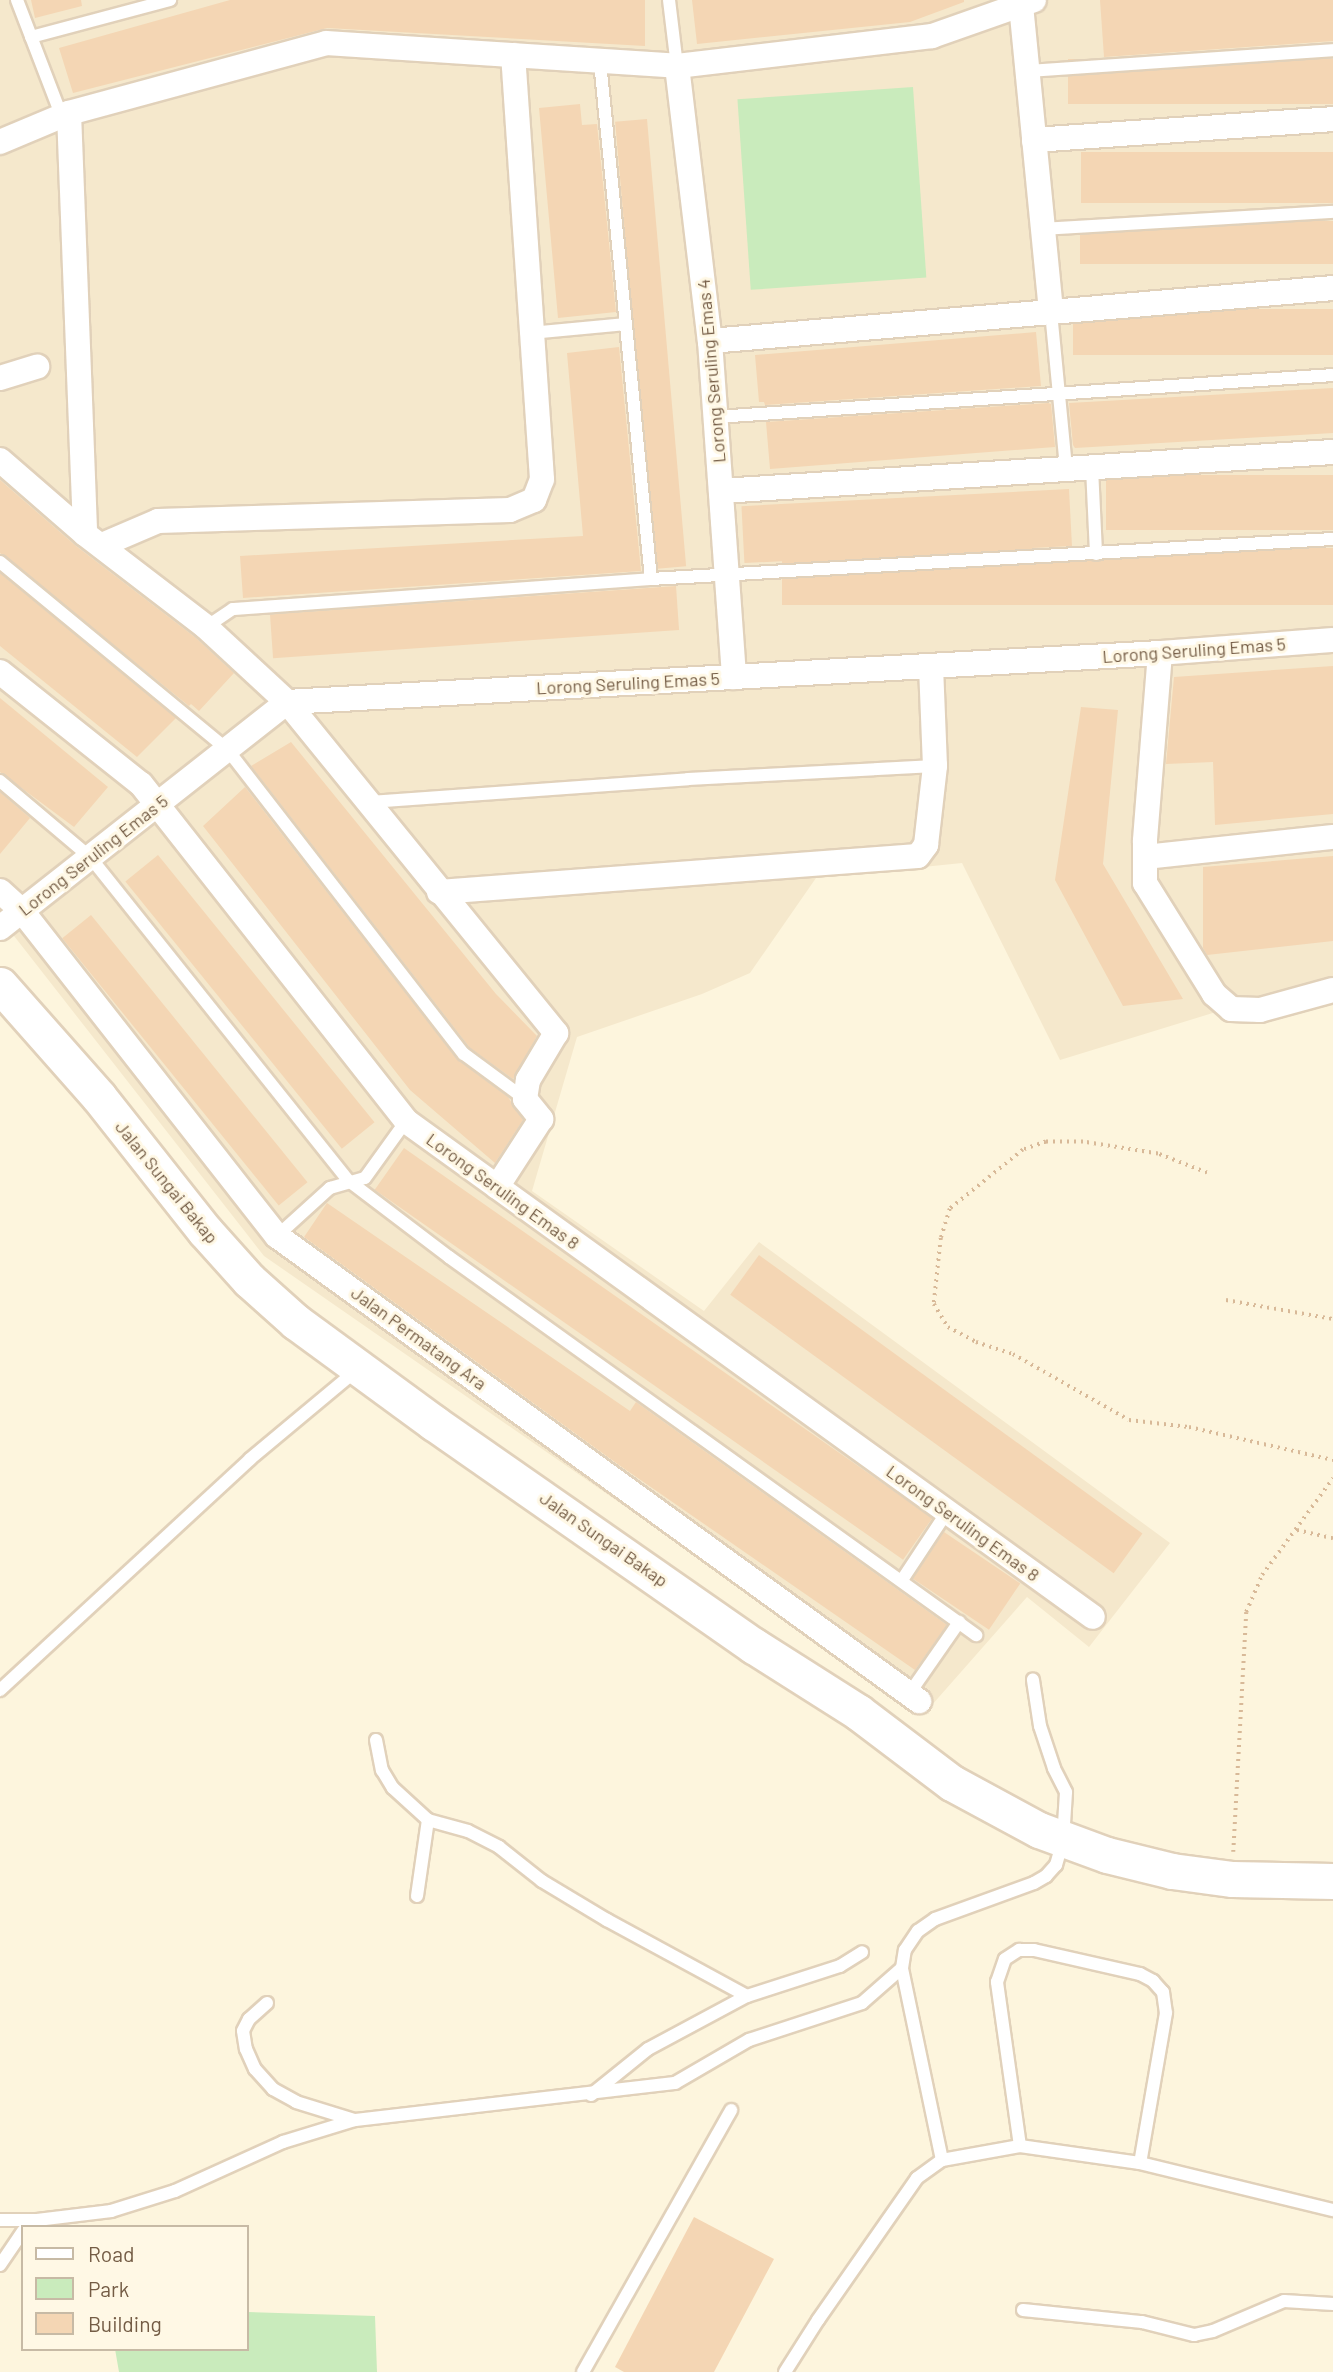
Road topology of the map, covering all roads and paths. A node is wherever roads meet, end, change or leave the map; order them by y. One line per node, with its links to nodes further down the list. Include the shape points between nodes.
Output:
1 (17, 0): 5 (lane)
2 (170, 0): 5 (lane)
3 (669, 0): 9 (lane)
4 (1027, 2): 9 (street, via 932,36); 10 (street)
5 (31, 37): 11 (lane)
6 (1333, 50): 10 (lane)
7 (513, 55): 8 (street); 11 (street, via 326,43); 20 (street)
8 (600, 62): 9 (street); 19 (lane)
9 (677, 66): 21 (street, Lorong Seruling Emas 4)
10 (1027, 71): 13 (street)
11 (65, 115): 14 (street); 33 (street)
12 (1333, 120): 13 (street)
13 (1034, 140): 16 (street)
14 (0, 142)
15 (1333, 212): 16 (lane)
16 (1043, 229): 18 (street)
17 (1333, 288): 18 (street)
18 (1051, 312): 21 (street); 25 (lane)
19 (626, 324): 20 (lane); 37 (lane)
20 (531, 332): 33 (street, via 542,479 534,500 510,510 158,521)
21 (710, 341): 26 (street, Lorong Seruling Emas 4)
22 (37, 368): 24 (street)
23 (1333, 375): 25 (lane)
24 (0, 378)
25 (1059, 394): 26 (lane); 30 (lane)
26 (716, 417): 31 (street, Lorong Seruling Emas 4)
27 (1333, 452): 29 (street)
28 (0, 460): 33 (street)
29 (1092, 468): 30 (street); 34 (lane)
30 (1066, 469): 31 (street)
31 (721, 491): 36 (street, Lorong Seruling Emas 4)
32 (1333, 539): 34 (lane)
33 (94, 540): 38 (street)
34 (1096, 554): 36 (lane)
35 (0, 562): 45 (lane)
36 (727, 573): 37 (lane); 43 (street, Lorong Seruling Emas 4)
37 (651, 579): 38 (lane, via 233,609)
38 (206, 627): 44 (street)
39 (1333, 640): 40 (street, Lorong Seruling Emas 5)
40 (1160, 653): 41 (street, Lorong Seruling Emas 5); 52 (street)
41 (931, 666): 43 (street, Lorong Seruling Emas 5); 46 (street)
42 (0, 672): 49 (street, Lorong Seruling Emas 8, via 141,784)
43 (734, 677): 44 (street, Lorong Seruling Emas 5)
44 (286, 702): 45 (street, Lorong Seruling Emas 5); 48 (street)
45 (227, 749): 49 (street, Lorong Seruling Emas 5); 59 (lane, via 464,1054)
46 (935, 766): 48 (lane); 54 (street, via 926,845 918,856)
47 (0, 781): 51 (lane)
48 (370, 802): 54 (street)
49 (157, 804): 51 (street, Lorong Seruling Emas 5); 60 (street, Lorong Seruling Emas 8)
50 (1333, 837): 52 (street)
51 (90, 857): 55 (street, Lorong Seruling Emas 5); 62 (lane)
52 (1145, 858): 58 (street, via 1146,883 1214,994 1231,1009 1260,1010)
53 (0, 891): 55 (street, Jalan Permatang Ara)
54 (439, 892): 59 (street, via 556,1034 528,1080)
55 (22, 911): 56 (street, Lorong Seruling Emas 5); 64 (street, Jalan Permatang Ara)
56 (0, 928)
57 (0, 985): 67 (main road, Jalan Sungai Bakap, via 249,1280)
58 (1333, 990)
59 (525, 1099): 63 (street, via 541,1118)
60 (406, 1121): 62 (lane, via 365,1178); 63 (street, Lorong Seruling Emas 8)
61 (1207, 1173): 68 (path, via 1158,1154 1083,1143 1046,1142 1023,1150 950,1209 941,1238 934,1304 948,1327 1013,1354 1129,1420 1189,1427)
62 (349, 1181): 64 (lane, via 330,1188); 73 (lane)
63 (497, 1186): 70 (street, Lorong Seruling Emas 8)
64 (277, 1236): 79 (street, Jalan Permatang Ara)
65 (1226, 1300): 66 (path)
66 (1333, 1319)
67 (358, 1368): 78 (lane, via 250,1459); 82 (main road, Jalan Sungai Bakap, via 754,1646 858,1712 952,1783)
68 (1333, 1460)
69 (1333, 1478): 71 (path)
70 (947, 1511): 73 (lane); 74 (street, Lorong Seruling Emas 8)
71 (1297, 1530): 72 (path); 83 (path, via 1262,1575 1246,1612)
72 (1333, 1538)
73 (902, 1580): 75 (lane)
74 (1093, 1617)
75 (959, 1622): 76 (lane); 79 (lane)
76 (976, 1635)
77 (1033, 1680): 82 (lane, via 1040,1726 1066,1791)
78 (0, 1690)
79 (914, 1697)
80 (376, 1740): 81 (lane, via 382,1770 393,1788)
81 (428, 1820): 85 (lane); 88 (lane, via 468,1831 499,1847 574,1901)
82 (1063, 1840): 83 (main road, Jalan Sungai Bakap, via 1172,1871); 87 (lane, via 1056,1865 1046,1876 925,1925 905,1950)
83 (1232, 1879): 84 (main road, Jalan Sungai Bakap)
84 (1333, 1881)
85 (417, 1896)
86 (862, 1952): 88 (lane, via 840,1966)
87 (902, 1968): 90 (lane, via 862,2003 749,2040 675,2083); 94 (lane)
88 (747, 1996): 90 (lane, via 648,2049)
89 (267, 2003): 92 (lane, via 248,2019 243,2031 256,2069 273,2089 296,2102)
90 (591, 2095): 92 (lane)
91 (731, 2110): 103 (lane)
92 (355, 2120): 98 (lane, via 282,2142 141,2203)
93 (1020, 2146): 94 (lane); 95 (lane); 95 (lane, via 997,1982 1005,1959 1019,1950 1034,1950 1140,1974 1163,1992 1166,2013)
94 (942, 2160): 104 (lane, via 917,2178)
95 (1140, 2163): 96 (lane)
96 (1333, 2210)
97 (0, 2220): 98 (lane)
98 (33, 2223)
99 (21, 2234): 100 (lane)
100 (0, 2265)
101 (1333, 2304): 102 (lane, via 1284,2301 1194,2335 1142,2322)
102 (1023, 2310)
103 (583, 2372)
104 (785, 2372)

